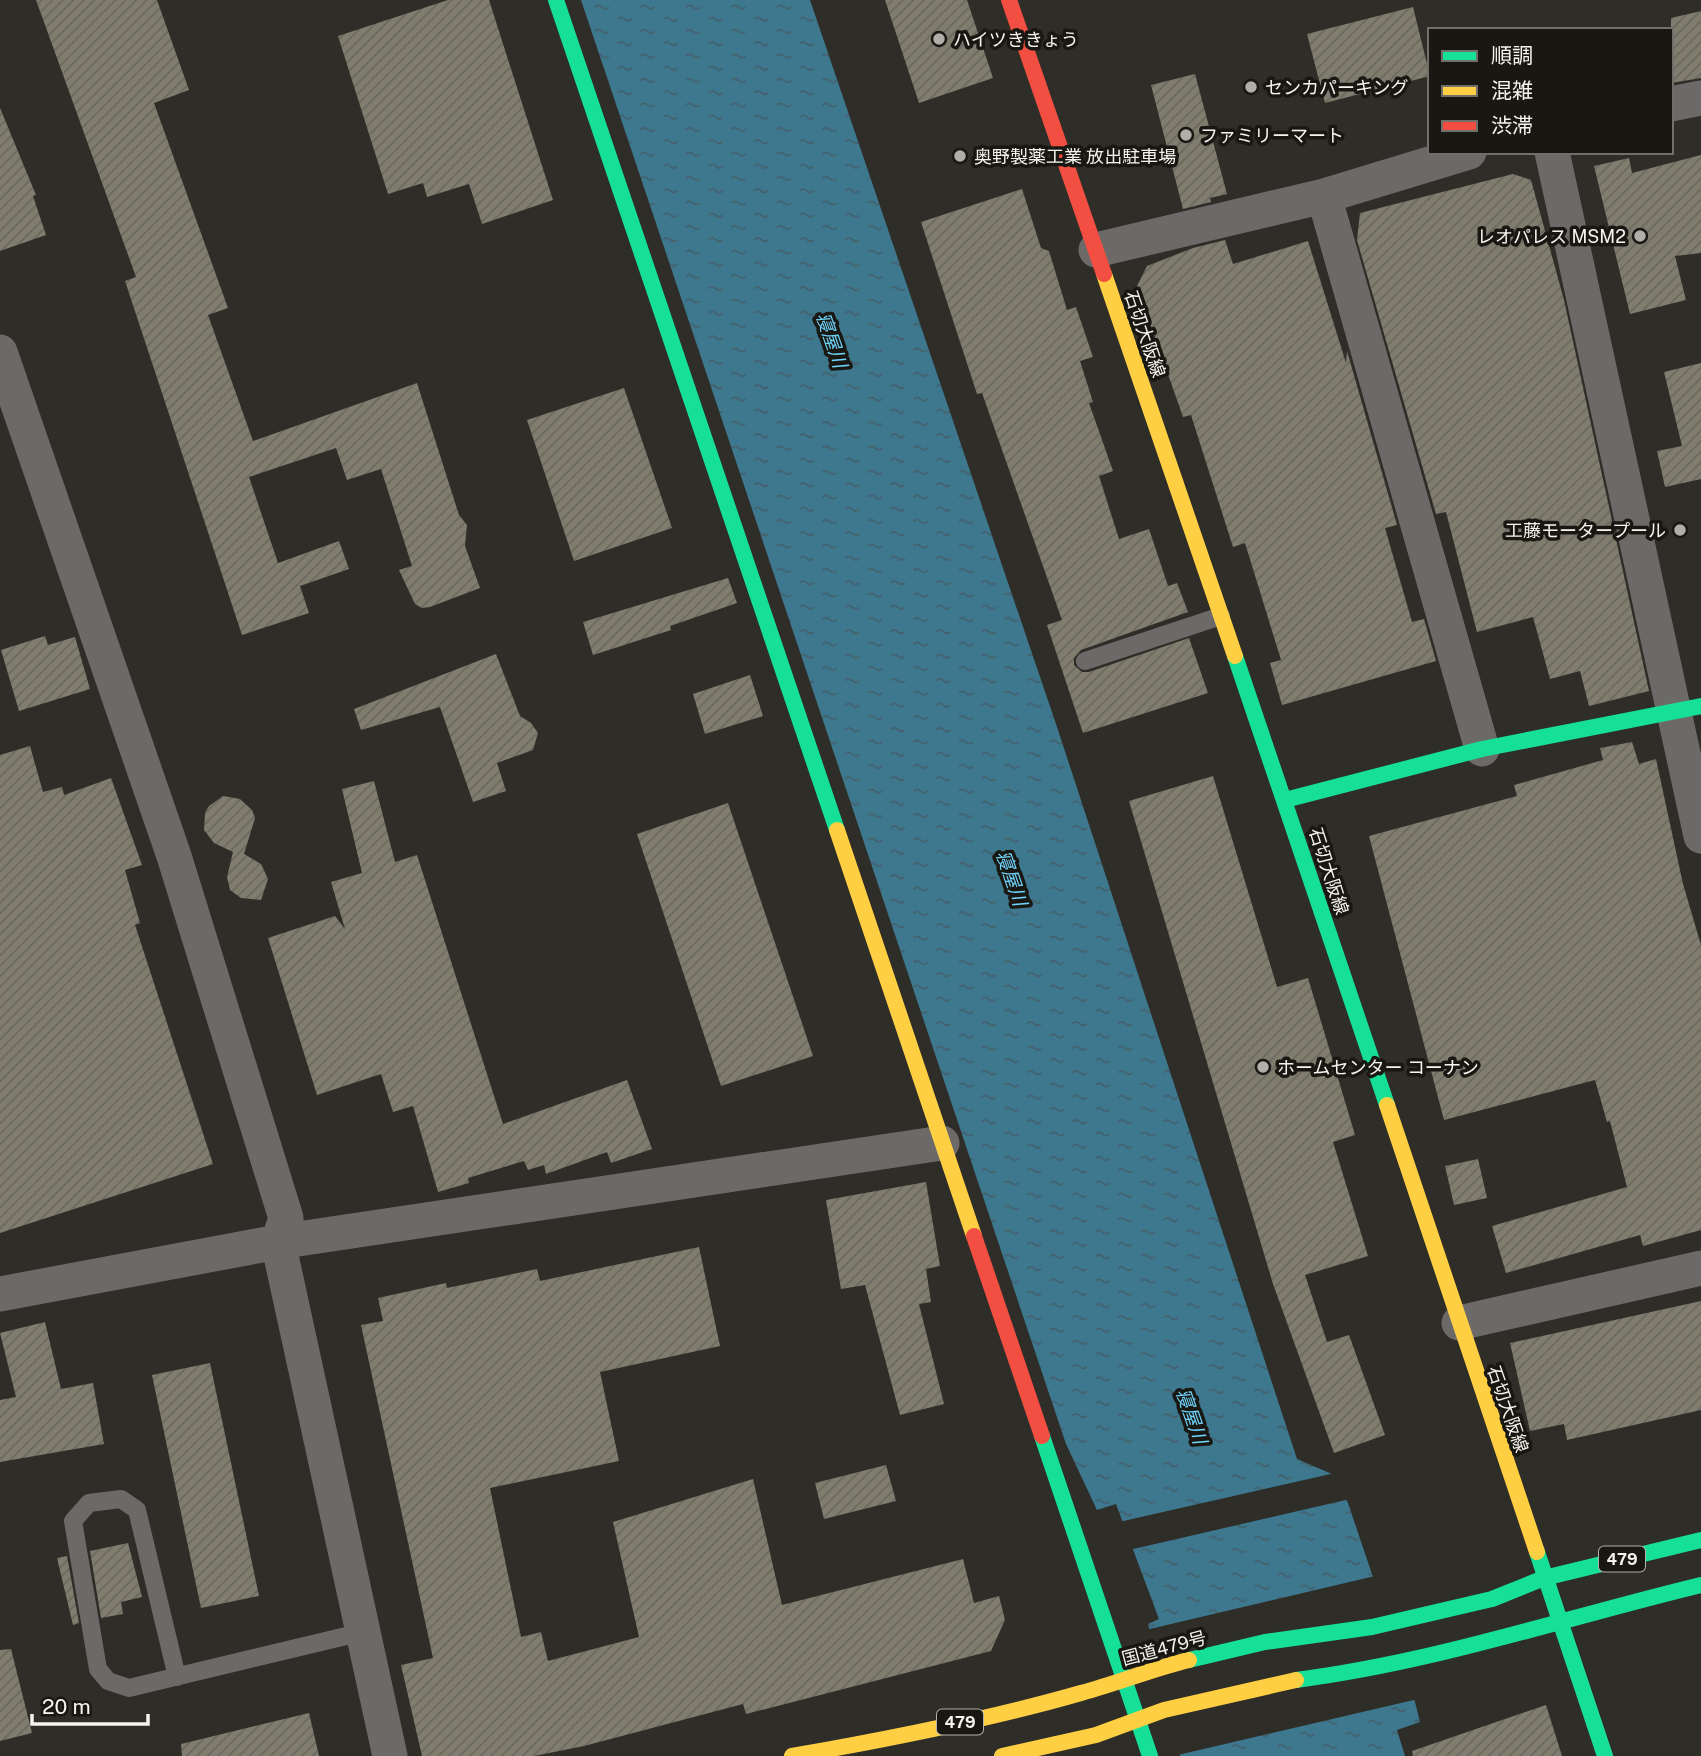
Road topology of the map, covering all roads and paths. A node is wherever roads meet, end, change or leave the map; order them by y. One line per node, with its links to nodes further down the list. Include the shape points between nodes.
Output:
1 (556, 0): 16 (main road)
2 (1009, 0): 8 (main road, 石切大阪線)
3 (1701, 97): 4 (street)
4 (1673, 104)
5 (1462, 154): 7 (street)
6 (1552, 154): 12 (street)
7 (1324, 196): 8 (street); 13 (street)
8 (1096, 250): 10 (main road, 石切大阪線)
9 (0, 352): 17 (street, via 174,856 286,1218)
10 (1221, 616): 11 (lane); 14 (main road, 石切大阪線)
11 (1085, 661)
12 (1687, 710): 13 (main road); 15 (street)
13 (1482, 749): 14 (main road)
14 (1284, 800): 20 (main road, 石切大阪線)
15 (1701, 836)
16 (942, 1143): 17 (street); 27 (main road)
17 (278, 1242): 19 (street); 25 (street)
18 (1701, 1268): 20 (street)
19 (0, 1294)
20 (1459, 1323): 22 (main road, 石切大阪線)
21 (1701, 1540): 22 (main road, 479)
22 (1544, 1578): 24 (main road, 石切大阪線); 27 (main road, 国道479号 / 479, via 1492,1599 1372,1627 1265,1643)
23 (1701, 1585): 24 (main road)
24 (1560, 1623): 28 (main road, via 1371,1670 1271,1684); 33 (main road, 石切大阪線)
25 (363, 1632): 26 (lane); 29 (street)
26 (177, 1677): 26 (lane, via 129,1688 108,1681 98,1669 74,1521 89,1503 121,1499 137,1510)
27 (1125, 1677): 28 (main road); 30 (main road, 国道479号 / 479, via 1082,1693 964,1721)
28 (1138, 1720): 31 (main road, via 1096,1735); 32 (main road)
29 (390, 1756)
30 (792, 1756)
31 (1002, 1756)
32 (1150, 1756)
33 (1605, 1756)

